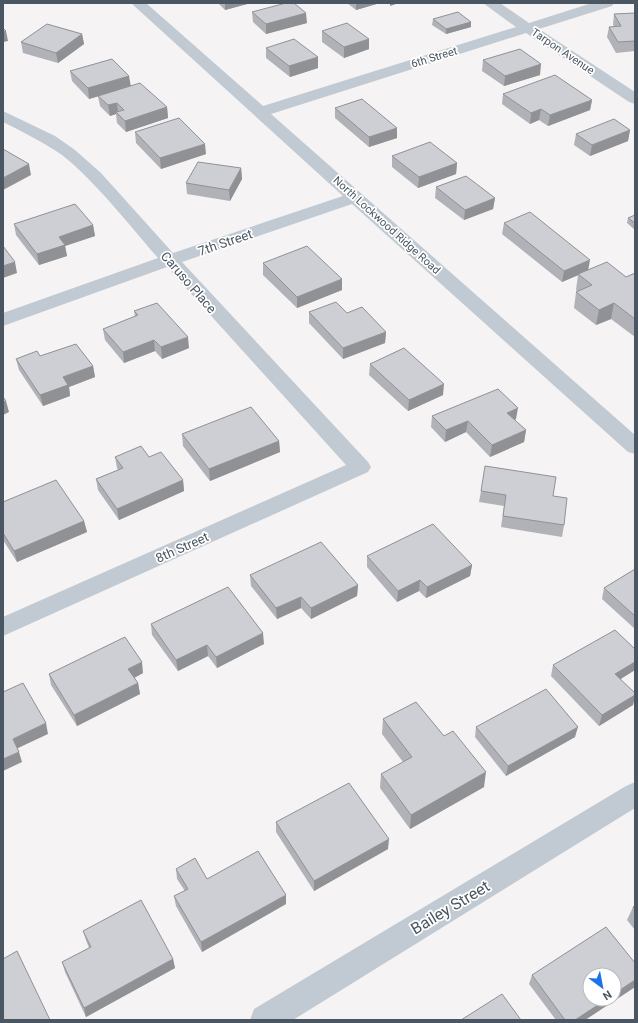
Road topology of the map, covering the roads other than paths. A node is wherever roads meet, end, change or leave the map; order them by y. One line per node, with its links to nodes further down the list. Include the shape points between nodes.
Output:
1 (138, 3): 6 (street, North Lockwood Ridge Road)
2 (490, 3): 4 (street, Tarpon Avenue)
3 (607, 3): 4 (street, 6th Street)
4 (529, 28): 5 (street, Tarpon Avenue); 6 (street, 6th Street)
5 (635, 99)
6 (260, 112): 8 (street, North Lockwood Ridge Road)
7 (3, 116): 9 (street, Caruso Place, via 29,128 69,154 95,177)
8 (356, 197): 9 (street, 7th Street); 11 (street, North Lockwood Ridge Road)
9 (170, 260): 10 (street, 7th Street); 12 (street, Caruso Place)
10 (3, 320)
11 (635, 447)
12 (360, 467): 13 (street, 8th Street)
13 (3, 627)
14 (635, 794): 15 (street, Bailey Street)
15 (264, 1020)

